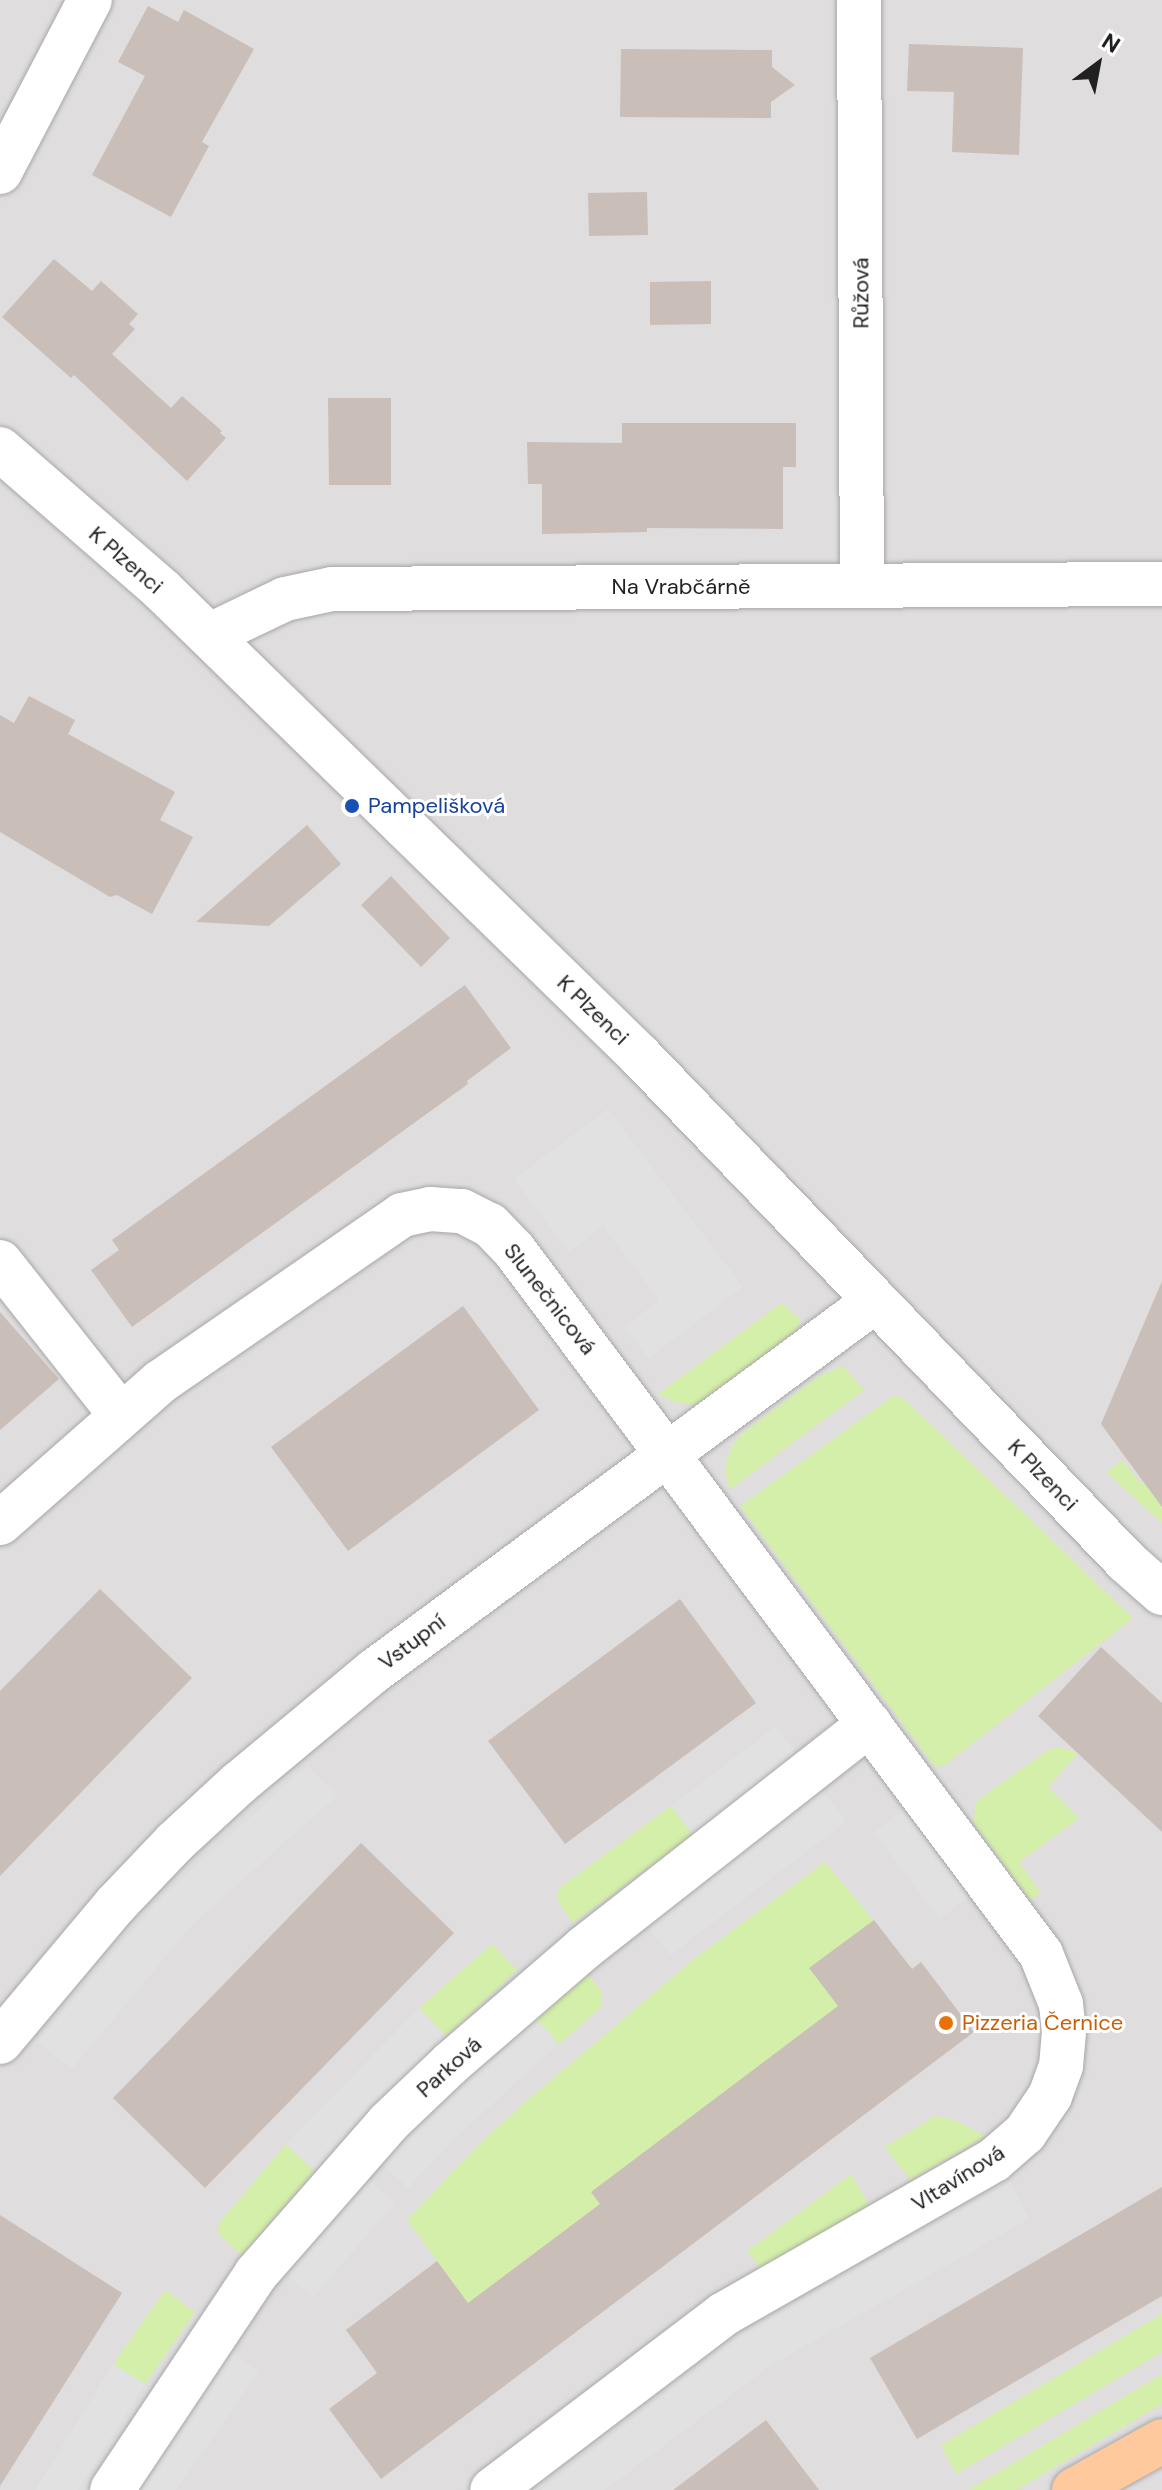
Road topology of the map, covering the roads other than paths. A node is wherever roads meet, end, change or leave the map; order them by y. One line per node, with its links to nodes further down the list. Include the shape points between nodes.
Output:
1 (90, 0): 3 (street)
2 (859, 0): 6 (street, Růžová)
3 (0, 172)
4 (0, 449): 7 (street, K Plzenci)
5 (1162, 584): 6 (street, Na Vrabčárně)
6 (862, 586): 7 (street, Na Vrabčárně, via 332,589 285,599)
7 (210, 635): 9 (street, K Plzenci, via 640,1056)
8 (0, 1262): 10 (street)
9 (875, 1301): 11 (street, Vstupní); 13 (street, K Plzenci, via 1115,1551)
10 (121, 1415): 11 (street, Slunečnicová, via 160,1382 402,1215 430,1209 462,1211 498,1233); 12 (street, Slunečnicová)
11 (668, 1455): 14 (street, Slunečnicová); 15 (street, Vstupní, via 374,1671 239,1783 115,1905)
12 (0, 1523)
13 (1162, 1593)
14 (870, 1724): 17 (street, Parková, via 584,1948 388,2123 256,2274); 18 (street, Vltavínová, via 1041,1954 1061,2004 1064,2032 1061,2066 1050,2096 1025,2133 994,2160 724,2314)
15 (0, 2042)
16 (1162, 2441): 19 (main road)
17 (112, 2490)
18 (492, 2490)
19 (1074, 2490)

